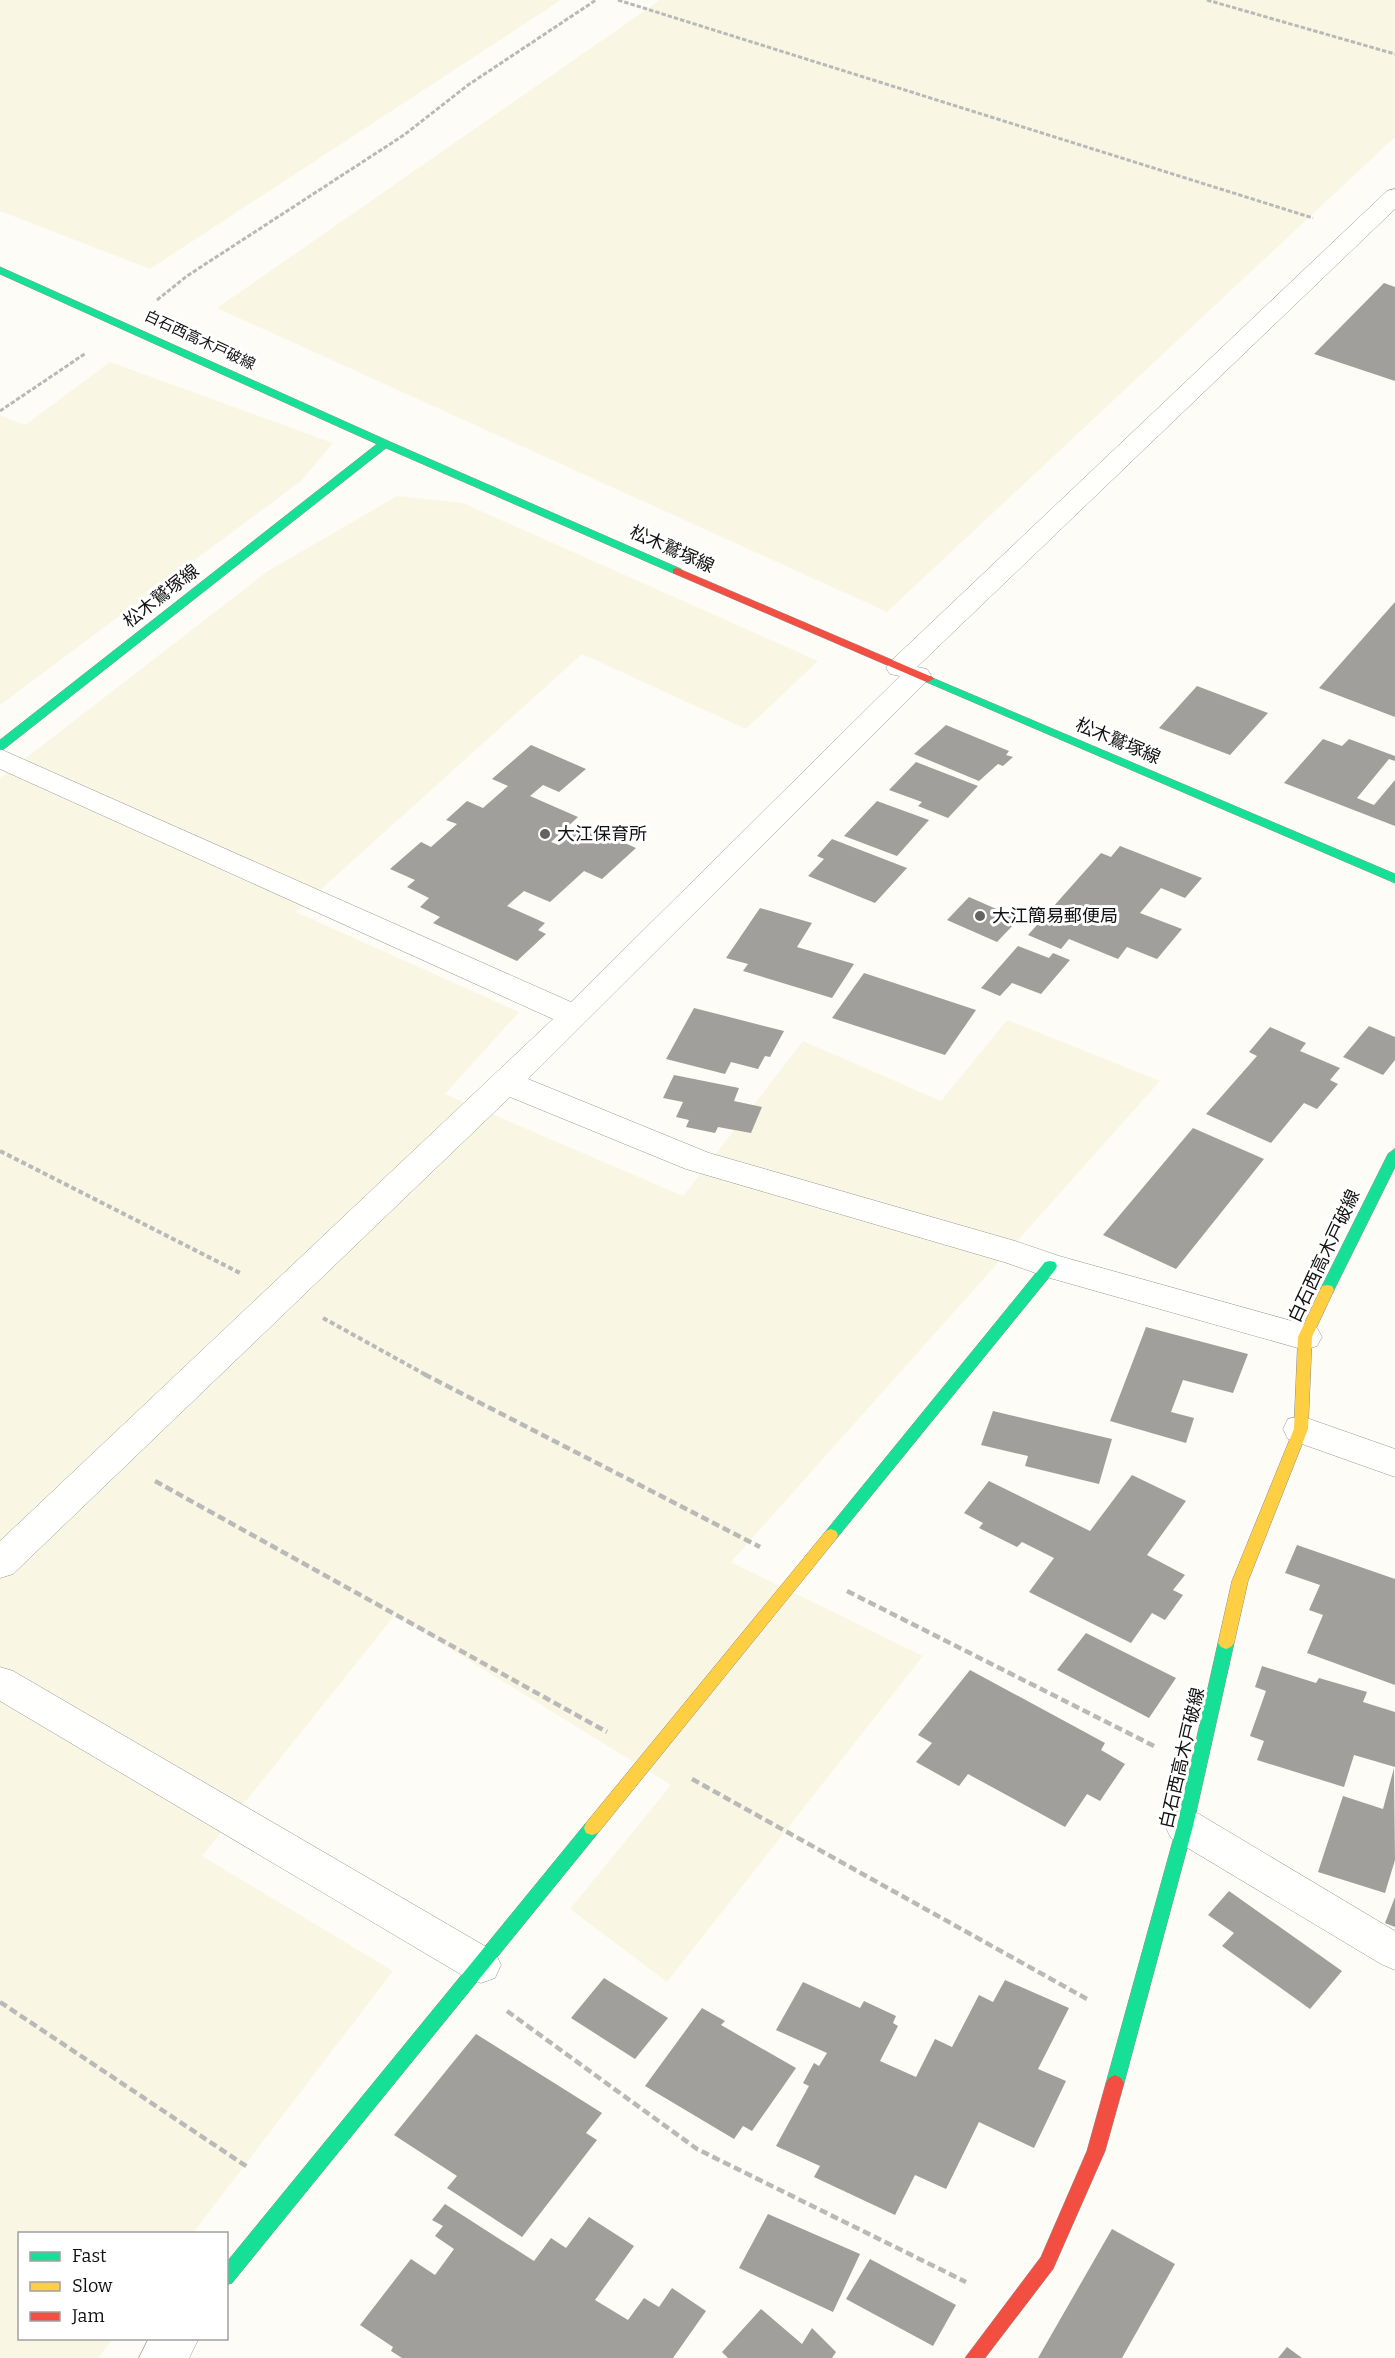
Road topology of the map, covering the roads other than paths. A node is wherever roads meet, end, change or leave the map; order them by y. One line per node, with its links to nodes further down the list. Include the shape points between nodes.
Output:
1 (1395, 196): 4 (street)
2 (0, 270): 3 (main road, 白石西高木戸破線, via 128,324)
3 (385, 443): 4 (main road, 松木鷲塚線); 5 (main road, 松木鷲塚線)
4 (909, 671): 7 (main road, 松木鷲塚線); 8 (street)
5 (0, 746)
6 (0, 758): 8 (street)
7 (1395, 879)
8 (575, 1016): 9 (street)
9 (505, 1082): 11 (street, via 698,1161); 15 (street)
10 (1395, 1154): 12 (main road, 白石西高木戸破線)
11 (1050, 1266): 12 (street); 19 (main road)
12 (1305, 1337): 13 (main road, 白石西高木戸破線)
13 (1301, 1429): 14 (street); 17 (main road, 白石西高木戸破線, via 1240,1581)
14 (1395, 1463)
15 (0, 1564)
16 (0, 1682): 19 (street)
17 (1185, 1826): 18 (street); 23 (main road, 白石西高木戸破線, via 1095,2151 1047,2263)
18 (1395, 1952)
19 (474, 1974): 20 (main road)
20 (228, 2275)
21 (175, 2340): 22 (street)
22 (161, 2358)
23 (974, 2358)

